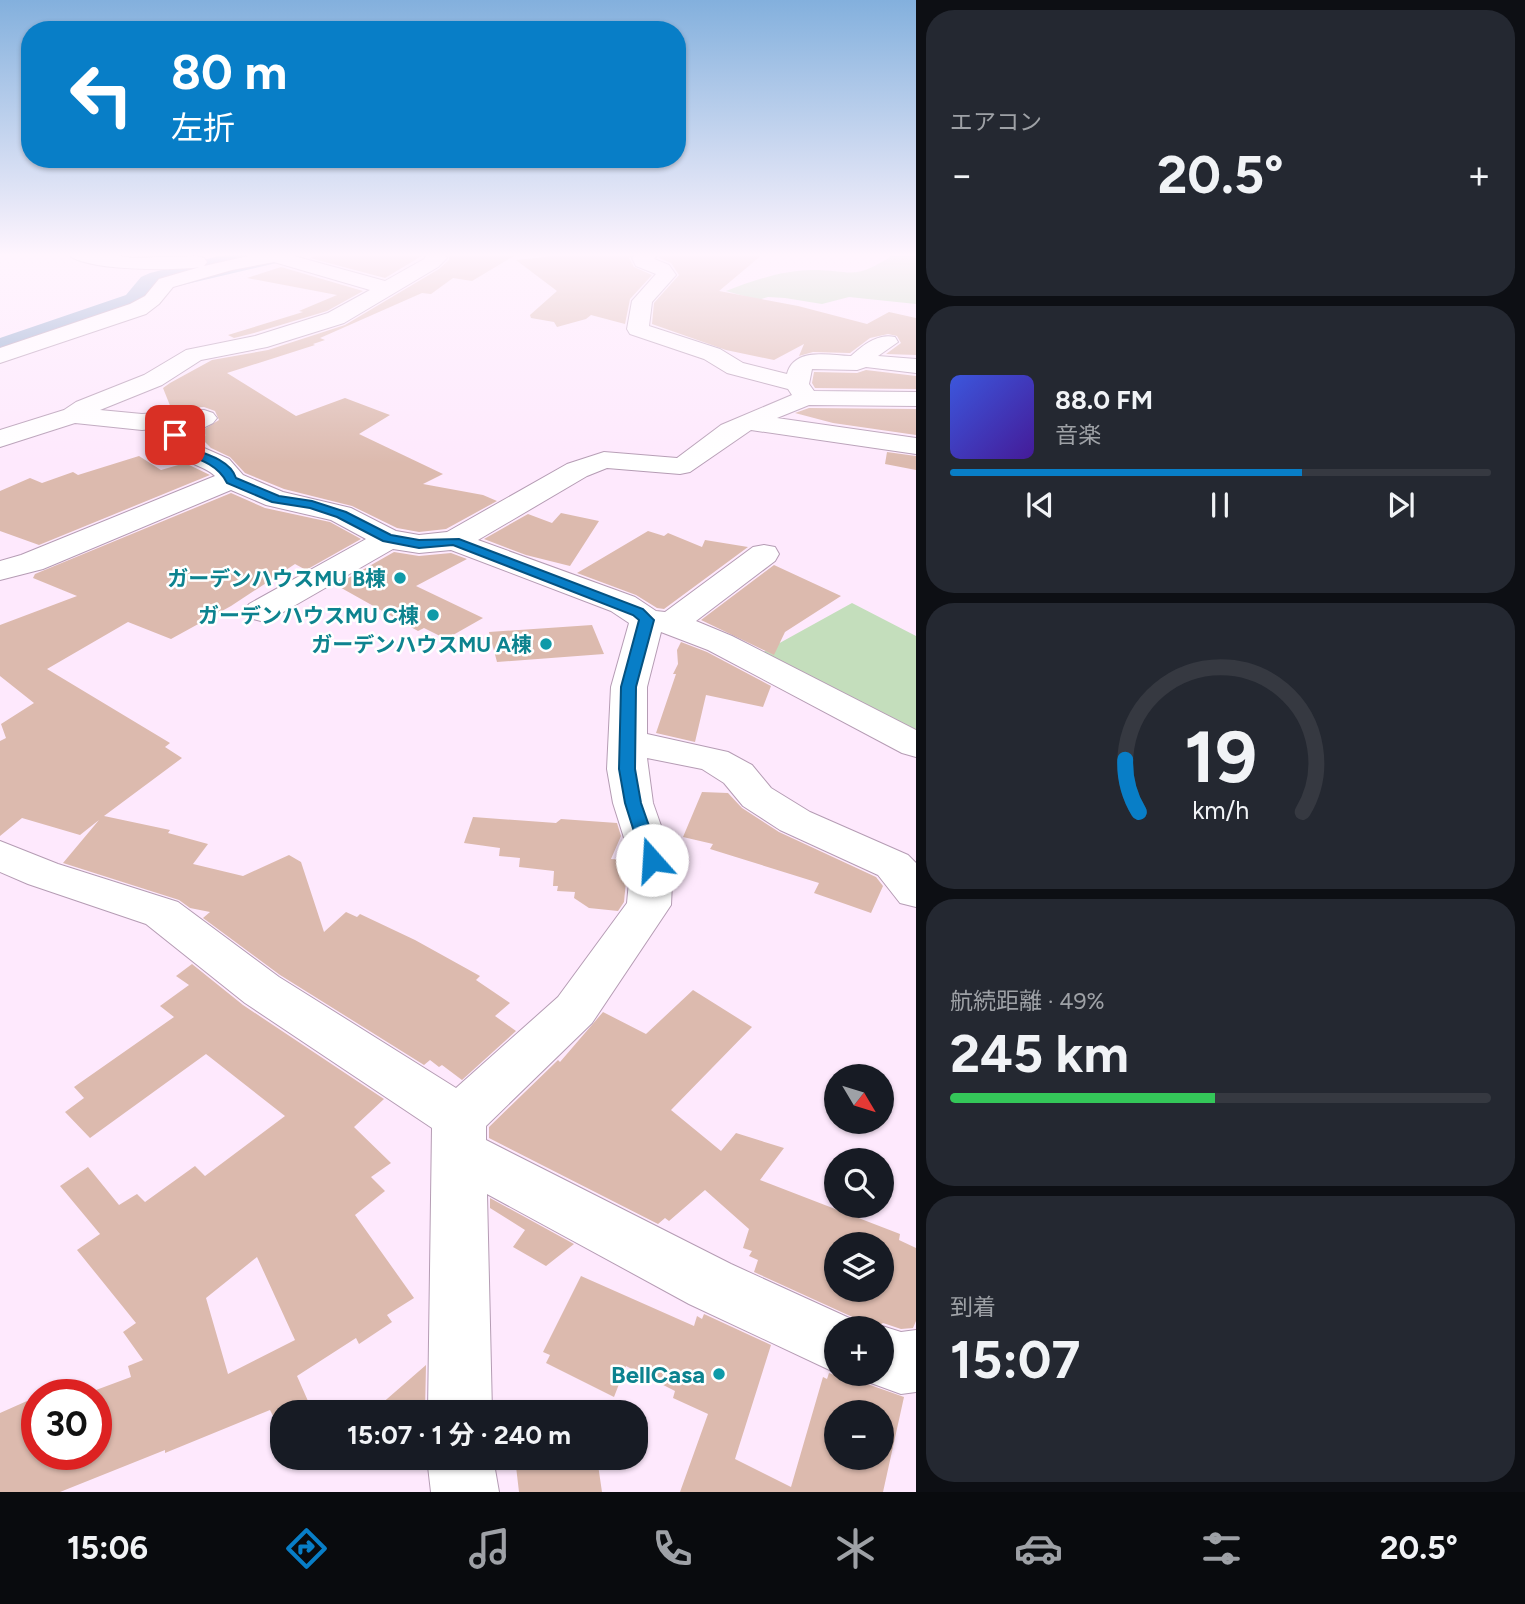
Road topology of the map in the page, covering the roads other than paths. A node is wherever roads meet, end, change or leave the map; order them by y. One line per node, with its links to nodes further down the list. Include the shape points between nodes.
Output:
1 (95, 324): 5 (street)
2 (318, 324): 10 (street, via 194,355 153,380)
3 (639, 324): 8 (street, via 638,328)
4 (887, 342): 6 (street)
5 (0, 356)
6 (862, 359): 7 (street); 8 (street, via 858,363 801,365)
7 (916, 366)
8 (802, 391): 9 (street); 11 (street)
9 (916, 400)
10 (73, 415): 12 (street); 14 (street, via 142,422 204,418 175,435 192,446 189,451 229,472)
11 (750, 422): 13 (street); 16 (street, via 719,438 691,463 611,460 577,470)
12 (0, 439)
13 (916, 446)
14 (231, 480): 15 (street, via 276,499 341,514); 18 (street)
15 (388, 539): 16 (street, via 419,544); 19 (street)
16 (454, 541): 20 (street)
17 (764, 554): 20 (street)
18 (0, 571)
19 (261, 611)
20 (659, 621): 21 (street, via 629,687); 22 (street, via 720,643)
21 (628, 742): 24 (street, via 714,760 738,774 757,797 795,821 893,865); 25 (street, via 633,803 652,860 649,905 575,1010)
22 (916, 745)
23 (0, 855): 25 (street, via 162,913)
24 (916, 892)
25 (459, 1135): 26 (street, via 575,1211 710,1284); 29 (street)
26 (824, 1337)
27 (894, 1361): 28 (street)
28 (916, 1361)
29 (460, 1400)
30 (462, 1470): 31 (street)
31 (466, 1492)

